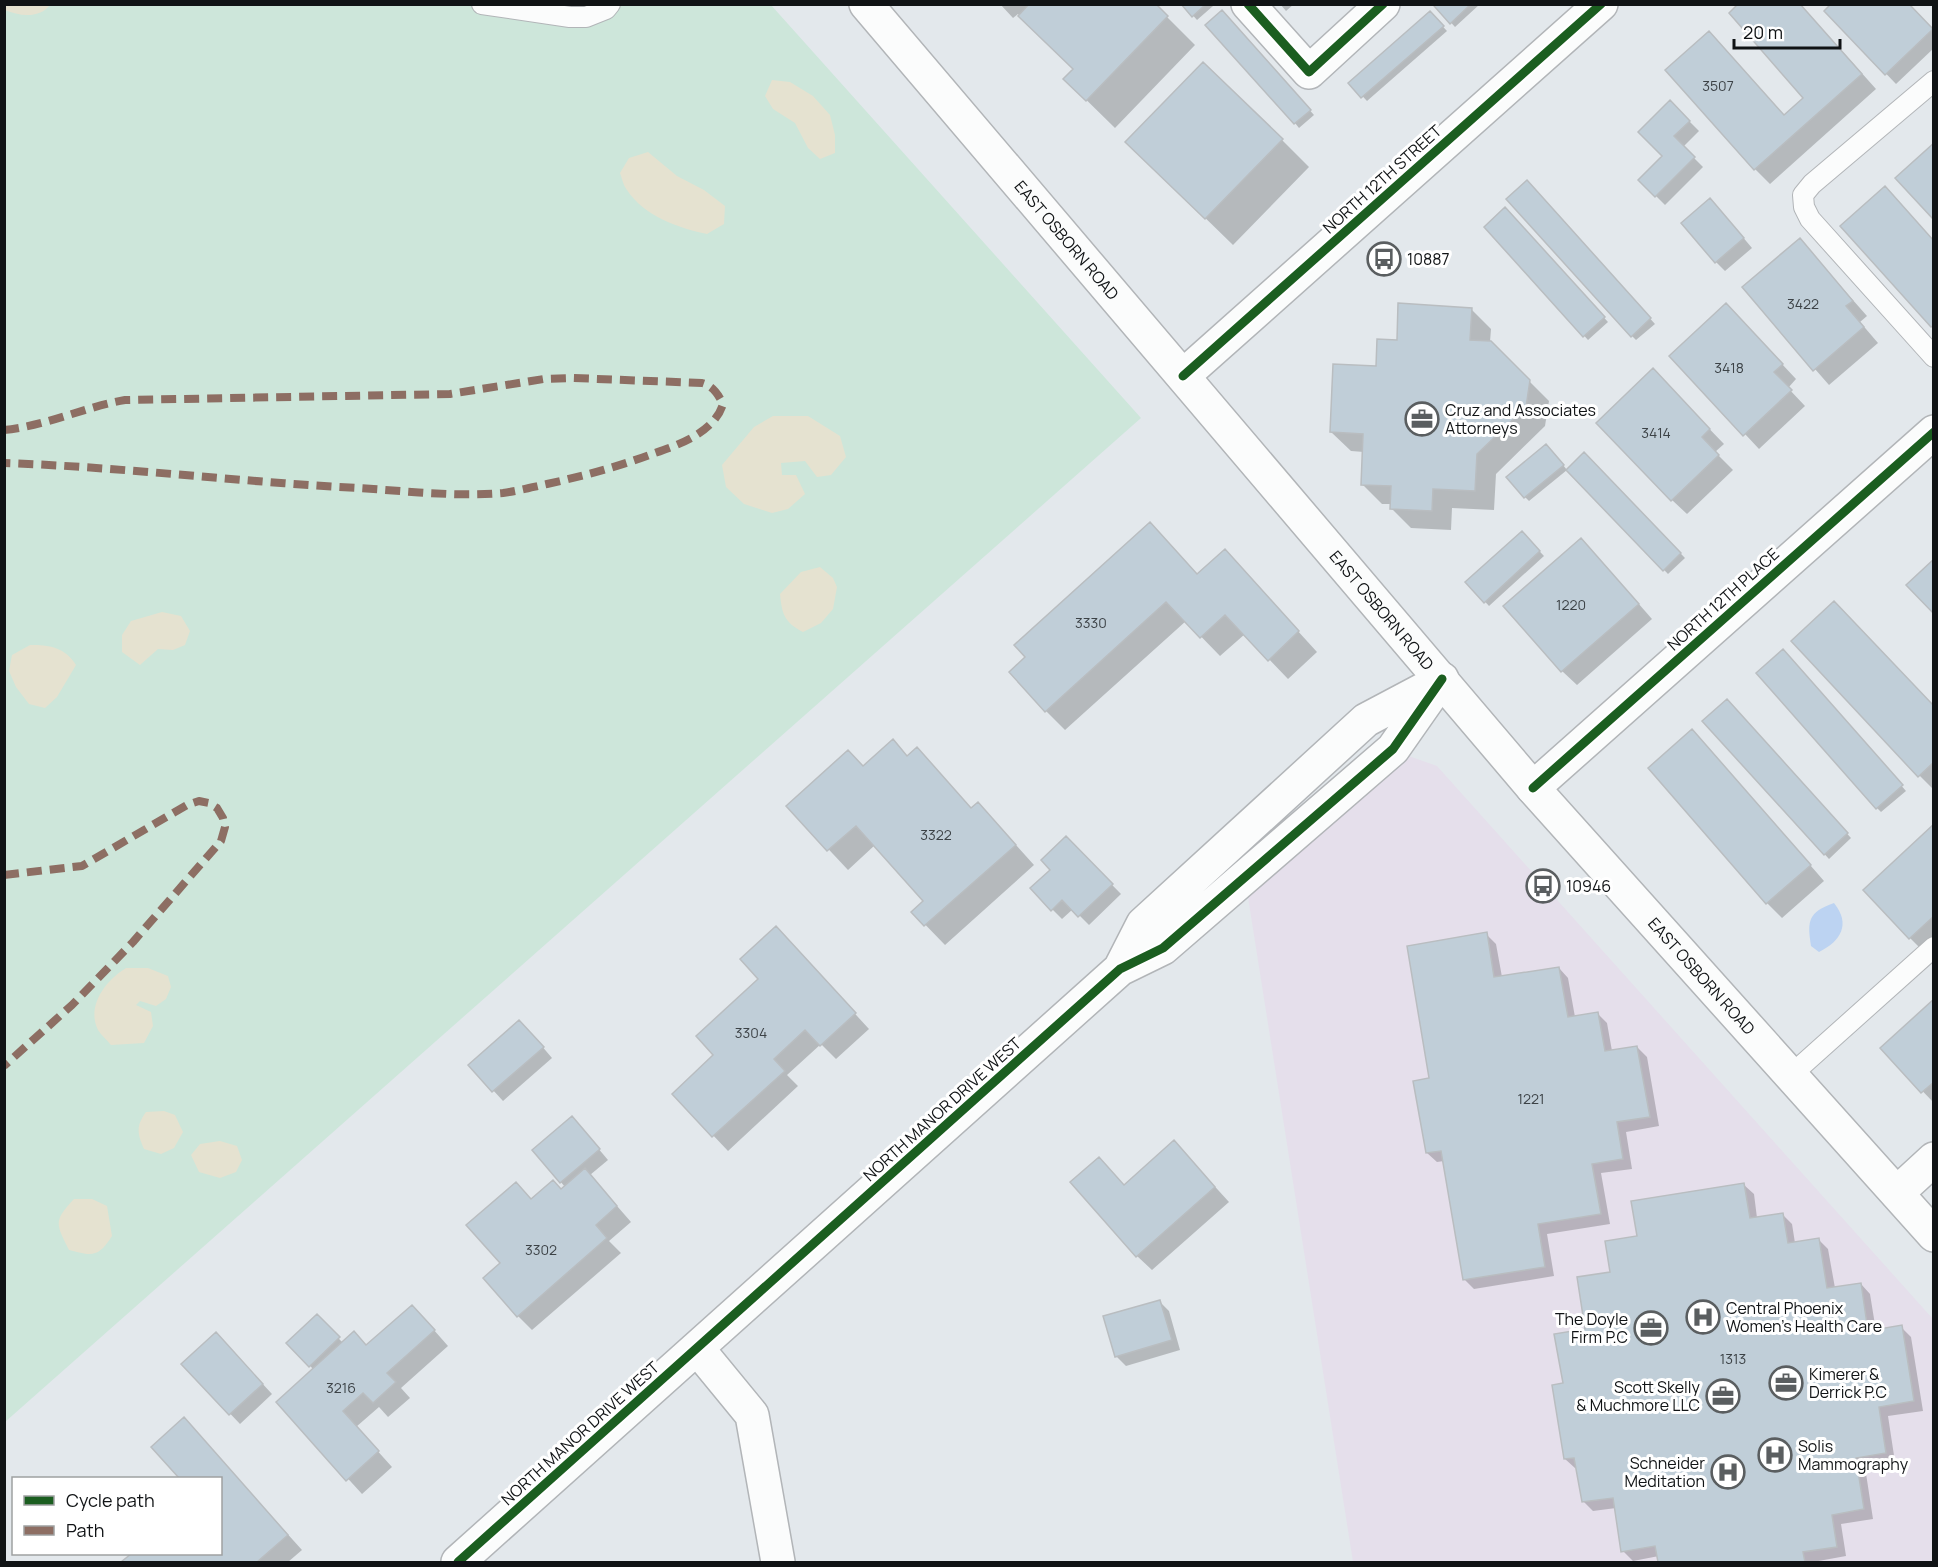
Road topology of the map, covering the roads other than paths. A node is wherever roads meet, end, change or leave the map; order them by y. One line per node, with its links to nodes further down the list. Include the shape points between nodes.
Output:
1 (482, 4): 2 (lane, via 586,17)
2 (610, 4)
3 (866, 4): 9 (street, EAST OSBORN ROAD)
4 (1248, 4): 5 (street, via 1309,72)
5 (1383, 4)
6 (1600, 4): 9 (street, NORTH 12TH STREET)
7 (1934, 81): 8 (lane, via 1803,195 1810,219)
8 (1934, 357)
9 (1184, 376): 11 (street, EAST OSBORN ROAD)
10 (1934, 432): 12 (street, NORTH 12TH PLACE)
11 (1442, 679): 12 (street, EAST OSBORN ROAD); 13 (street, NORTH MANOR DRIVE WEST, via 1366,720); 14 (street, NORTH MANOR DRIVE WEST, via 1393,749)
12 (1533, 788): 17 (street, EAST OSBORN ROAD)
13 (1269, 810): 14 (street); 16 (street, NORTH MANOR DRIVE WEST, via 1143,924)
14 (1293, 836): 16 (street, NORTH MANOR DRIVE WEST, via 1163,948)
15 (1934, 947): 17 (lane)
16 (1120, 969): 21 (street, NORTH MANOR DRIVE WEST)
17 (1791, 1075): 19 (street, EAST OSBORN ROAD)
18 (1934, 1159): 19 (street)
19 (1897, 1193): 20 (street, EAST OSBORN ROAD)
20 (1934, 1235)
21 (697, 1348): 22 (street, NORTH MANOR DRIVE WEST); 23 (street, via 752,1415)
22 (458, 1563)
23 (778, 1563)

